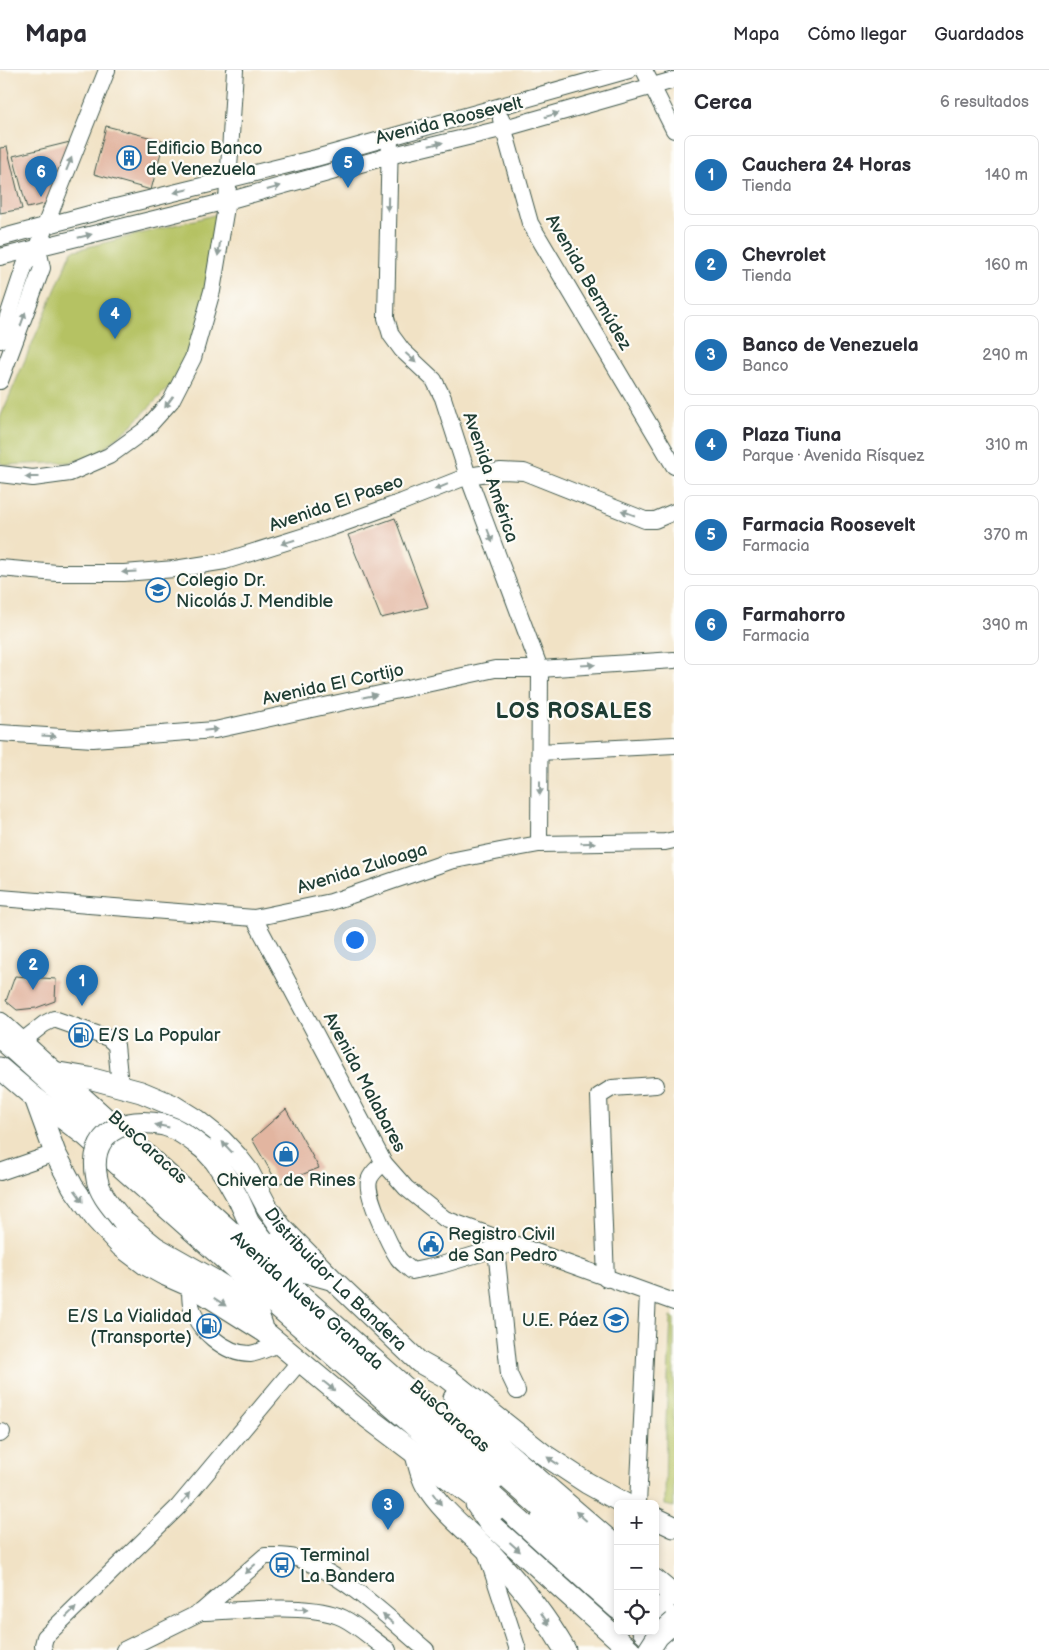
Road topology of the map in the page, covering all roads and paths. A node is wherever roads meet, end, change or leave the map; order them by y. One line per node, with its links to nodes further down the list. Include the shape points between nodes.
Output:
1 (107, 70): 14 (street, one-way to 1)
2 (234, 70): 12 (street)
3 (629, 70): 7 (street, Avenida Roosevelt)
4 (644, 70): 6 (street)
5 (674, 80): 6 (street, Avenida Roosevelt)
6 (651, 86): 8 (street, Avenida Roosevelt, one-way to 6); 9 (street)
7 (497, 107): 8 (street, Avenida Bermúdez); 10 (street, Avenida Roosevelt)
8 (505, 128): 11 (street, Avenida Roosevelt, one-way to 8); 20 (street, Avenida Bermúdez, via 530,223)
9 (674, 130)
10 (390, 138): 11 (street, Avenida América); 12 (street, Avenida Roosevelt)
11 (389, 156): 13 (street, Avenida Roosevelt, one-way to 11); 22 (street, Avenida América, one-way to 22, via 386,318 391,335 402,350 434,380)
12 (228, 180): 13 (street); 14 (street, Avenida Roosevelt, one-way to 14)
13 (227, 201): 16 (street, Avenida Roosevelt, one-way to 13); 21 (street, one-way to 21, via 209,301 193,358 171,401 145,430 109,456 70,473 33,478)
14 (45, 226): 15 (street, Avenida Roosevelt); 16 (street)
15 (0, 238)
16 (38, 248): 17 (street, Avenida Roosevelt); 18 (street, via 25,265); 19 (street, one-way to 16, via 42,268)
17 (0, 257)
18 (0, 340)
19 (0, 381)
20 (674, 466)
21 (0, 474)
22 (468, 476): 23 (street, Avenida El Paseo, one-way to 22, via 655,520 645,520 524,472 501,471); 24 (street, Avenida El Paseo, one-way to 24, via 327,529 218,562 116,573 48,573); 26 (street, Avenida América, one-way to 26)
23 (674, 512)
24 (0, 568)
25 (674, 660): 26 (street, Avenida El Cortijo, one-way to 25)
26 (540, 669): 27 (street, Avenida El Cortijo, one-way to 26, via 93,739 215,730 495,669); 29 (street, Avenida América)
27 (0, 733)
28 (674, 745): 29 (street)
29 (540, 752): 31 (street, Avenida América, one-way to 31)
30 (674, 840): 31 (street, Avenida Zuloaga, one-way to 30)
31 (540, 844): 33 (street, Avenida Zuloaga, via 450,861 331,902)
32 (0, 898): 33 (street, Avenida Zuloaga)
33 (254, 918): 42 (street, Avenida Malabares)
34 (0, 1023): 35 (main road, Avenida Nueva Granada)
35 (10, 1041): 36 (main road, Avenida Nueva Granada); 39 (street, via 54,1019 108,1038 116,1045); 67 (street, BusCaracas, via 319,1327)
36 (52, 1072): 39 (main road, Distribuidor La Bandera); 51 (main road, Avenida Nueva Granada)
37 (3, 1077): 40 (main road, Avenida Nueva Granada)
38 (656, 1085): 46 (street, via 612,1088 599,1096)
39 (120, 1086): 47 (main road, Distribuidor La Bandera, one-way to 39, via 281,1227 248,1172 221,1140 172,1105)
40 (35, 1098): 41 (main road); 53 (main road, Avenida Nueva Granada, via 85,1135)
41 (55, 1153): 43 (street); 49 (main road, one-way to 49, via 73,1187 121,1246 144,1264)
42 (384, 1163): 45 (street, Avenida Malabares, via 406,1188 444,1219); 45 (street, via 369,1179 368,1190 398,1260 412,1272)
43 (0, 1172)
44 (249, 1222): 47 (main road, via 302,1271); 48 (main road, one-way to 48, bridge, via 226,1177 204,1149 187,1136 165,1126 128,1124 108,1132 98,1147 97,1178 105,1198 123,1221 155,1247); 51 (main road, via 294,1278)
45 (504, 1246): 46 (street, Avenida Malabares); 57 (street, via 509,1374)
46 (606, 1279): 50 (street, Avenida Malabares)
47 (333, 1280): 56 (main road, Distribuidor La Bandera)
48 (215, 1281): 53 (main road, via 244,1285); 54 (main road, via 257,1312)
49 (190, 1285): 54 (main road, one-way to 54); 54 (street, via 191,1305 198,1323 216,1341 235,1352 252,1354)
50 (648, 1294): 52 (street, Avenida Malabares); 61 (street)
51 (302, 1296): 68 (main road, Avenida Nueva Granada, via 539,1506)
52 (674, 1302)
53 (278, 1307): 64 (main road, Avenida Nueva Granada)
54 (272, 1338): 55 (main road)
55 (300, 1361): 58 (main road, one-way to 58); 75 (street, one-way to 55, via 45,1637 178,1507)
56 (419, 1362): 60 (main road, Distribuidor La Bandera, one-way to 56, via 543,1454 446,1377); 65 (main road, one-way to 56, via 503,1449)
57 (517, 1391)
58 (416, 1455): 59 (main road); 66 (main road, one-way to 66, via 426,1484 444,1508)
59 (472, 1498): 64 (main road, via 519,1530); 81 (main road, one-way to 81, via 489,1523)
60 (618, 1500)
61 (638, 1500)
62 (659, 1520): 63 (main road)
63 (674, 1527)
64 (536, 1536): 70 (main road, Avenida Nueva Granada)
65 (615, 1545)
66 (484, 1547): 79 (street); 80 (main road, one-way to 80, via 540,1611)
67 (614, 1581)
68 (614, 1581)
69 (658, 1590): 72 (main road)
70 (614, 1605)
71 (201, 1612): 76 (street); 77 (street, one-way to 77, via 312,1610 343,1618); 78 (street, one-way to 71, via 348,1585 322,1568 295,1557 266,1556)
72 (665, 1613): 74 (street); 82 (main road, bridge, via 658,1636)
73 (647, 1635): 83 (main road)
74 (674, 1639)
75 (44, 1650)
76 (124, 1650)
77 (388, 1650)
78 (426, 1650)
79 (518, 1650)
80 (564, 1650)
81 (630, 1650)
82 (649, 1650)
83 (664, 1650)

